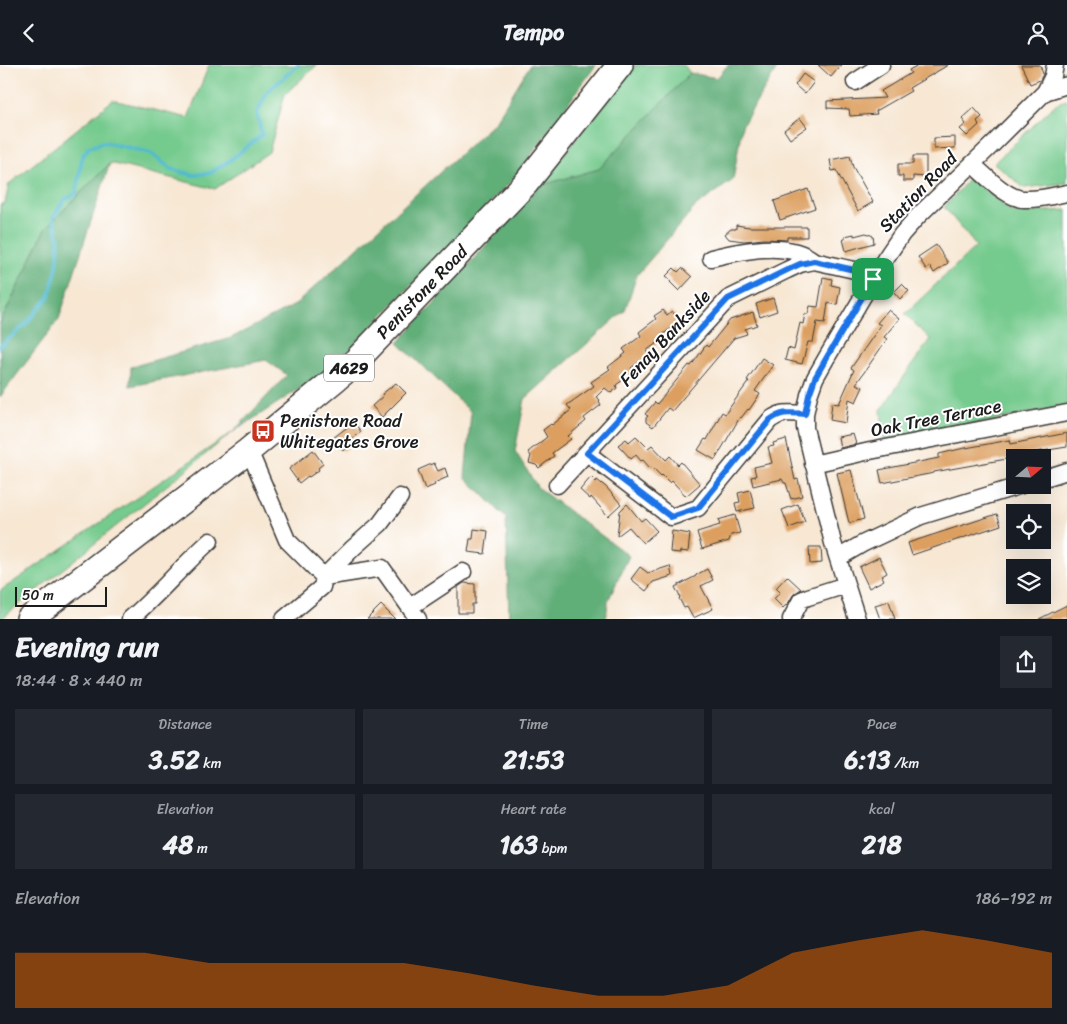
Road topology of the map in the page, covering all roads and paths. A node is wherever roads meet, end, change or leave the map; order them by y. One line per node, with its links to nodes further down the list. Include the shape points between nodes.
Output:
1 (620, 65): 14 (highway, Penistone Road / A629, via 526,183 350,367)
2 (881, 65): 4 (street)
3 (1055, 65): 6 (street, Station Road)
4 (854, 82)
5 (1067, 85): 6 (street)
6 (1045, 91): 7 (street, Station Road)
7 (972, 164): 8 (street, via 1008,194 1022,199); 11 (street, Station Road, via 902,234)
8 (1067, 193)
9 (711, 258): 10 (street, via 763,249 789,250)
10 (814, 261): 11 (street, via 859,271); 15 (street, Fenay Bankside, via 800,264 728,299)
11 (873, 279): 13 (street, Station Road, via 815,378)
12 (1067, 413): 16 (street, Oak Tree Terrace)
13 (805, 414): 15 (street, via 778,414 770,420 698,508 671,517); 16 (street, Station Road)
14 (248, 451): 25 (street, via 287,539); 28 (highway, Penistone Road / A629)
15 (587, 453): 19 (street, Fenay Bankside)
16 (813, 464): 23 (street, Station Road)
17 (1067, 471): 18 (street)
18 (1051, 476)
19 (558, 485)
20 (1006, 490): 23 (street, via 921,516)
21 (400, 497): 25 (street, via 380,524)
22 (210, 541): 29 (street)
23 (838, 558): 26 (street, Station Road)
24 (463, 572): 27 (street)
25 (324, 577): 27 (street, via 382,568); 30 (street, via 322,587)
26 (846, 585): 31 (street, via 801,600); 32 (street, Station Road)
27 (414, 613)
28 (42, 615)
29 (130, 619)
30 (284, 619)
31 (791, 619)
32 (857, 619)

